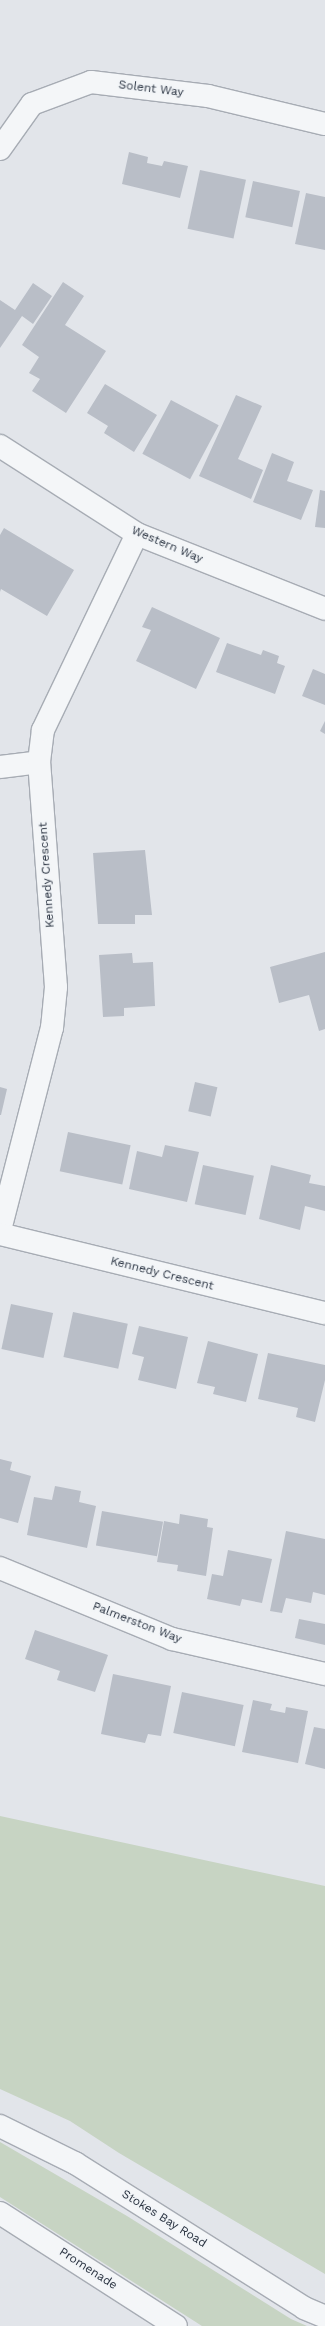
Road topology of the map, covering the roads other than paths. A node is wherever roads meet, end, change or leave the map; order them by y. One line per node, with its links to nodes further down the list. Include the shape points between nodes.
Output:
1 (325, 124): 2 (street, Solent Way, via 208,96 91,82 32,104)
2 (0, 149)
3 (0, 446): 4 (street, Western Way)
4 (137, 534): 5 (street, Western Way); 6 (street, Kennedy Crescent, via 43,730)
5 (325, 609)
6 (39, 762): 7 (street); 8 (street, Kennedy Crescent, via 56,987 51,1037)
7 (0, 767)
8 (0, 1230)
9 (0, 1234): 10 (street, Kennedy Crescent)
10 (325, 1313)
11 (0, 1568): 12 (street, Palmerston Way, via 172,1638)
12 (325, 1674)
13 (0, 2126): 15 (street, Stokes Bay Road, via 74,2163 304,2308)
14 (0, 2213): 16 (street, Promenade)
15 (325, 2317)
16 (176, 2326)

